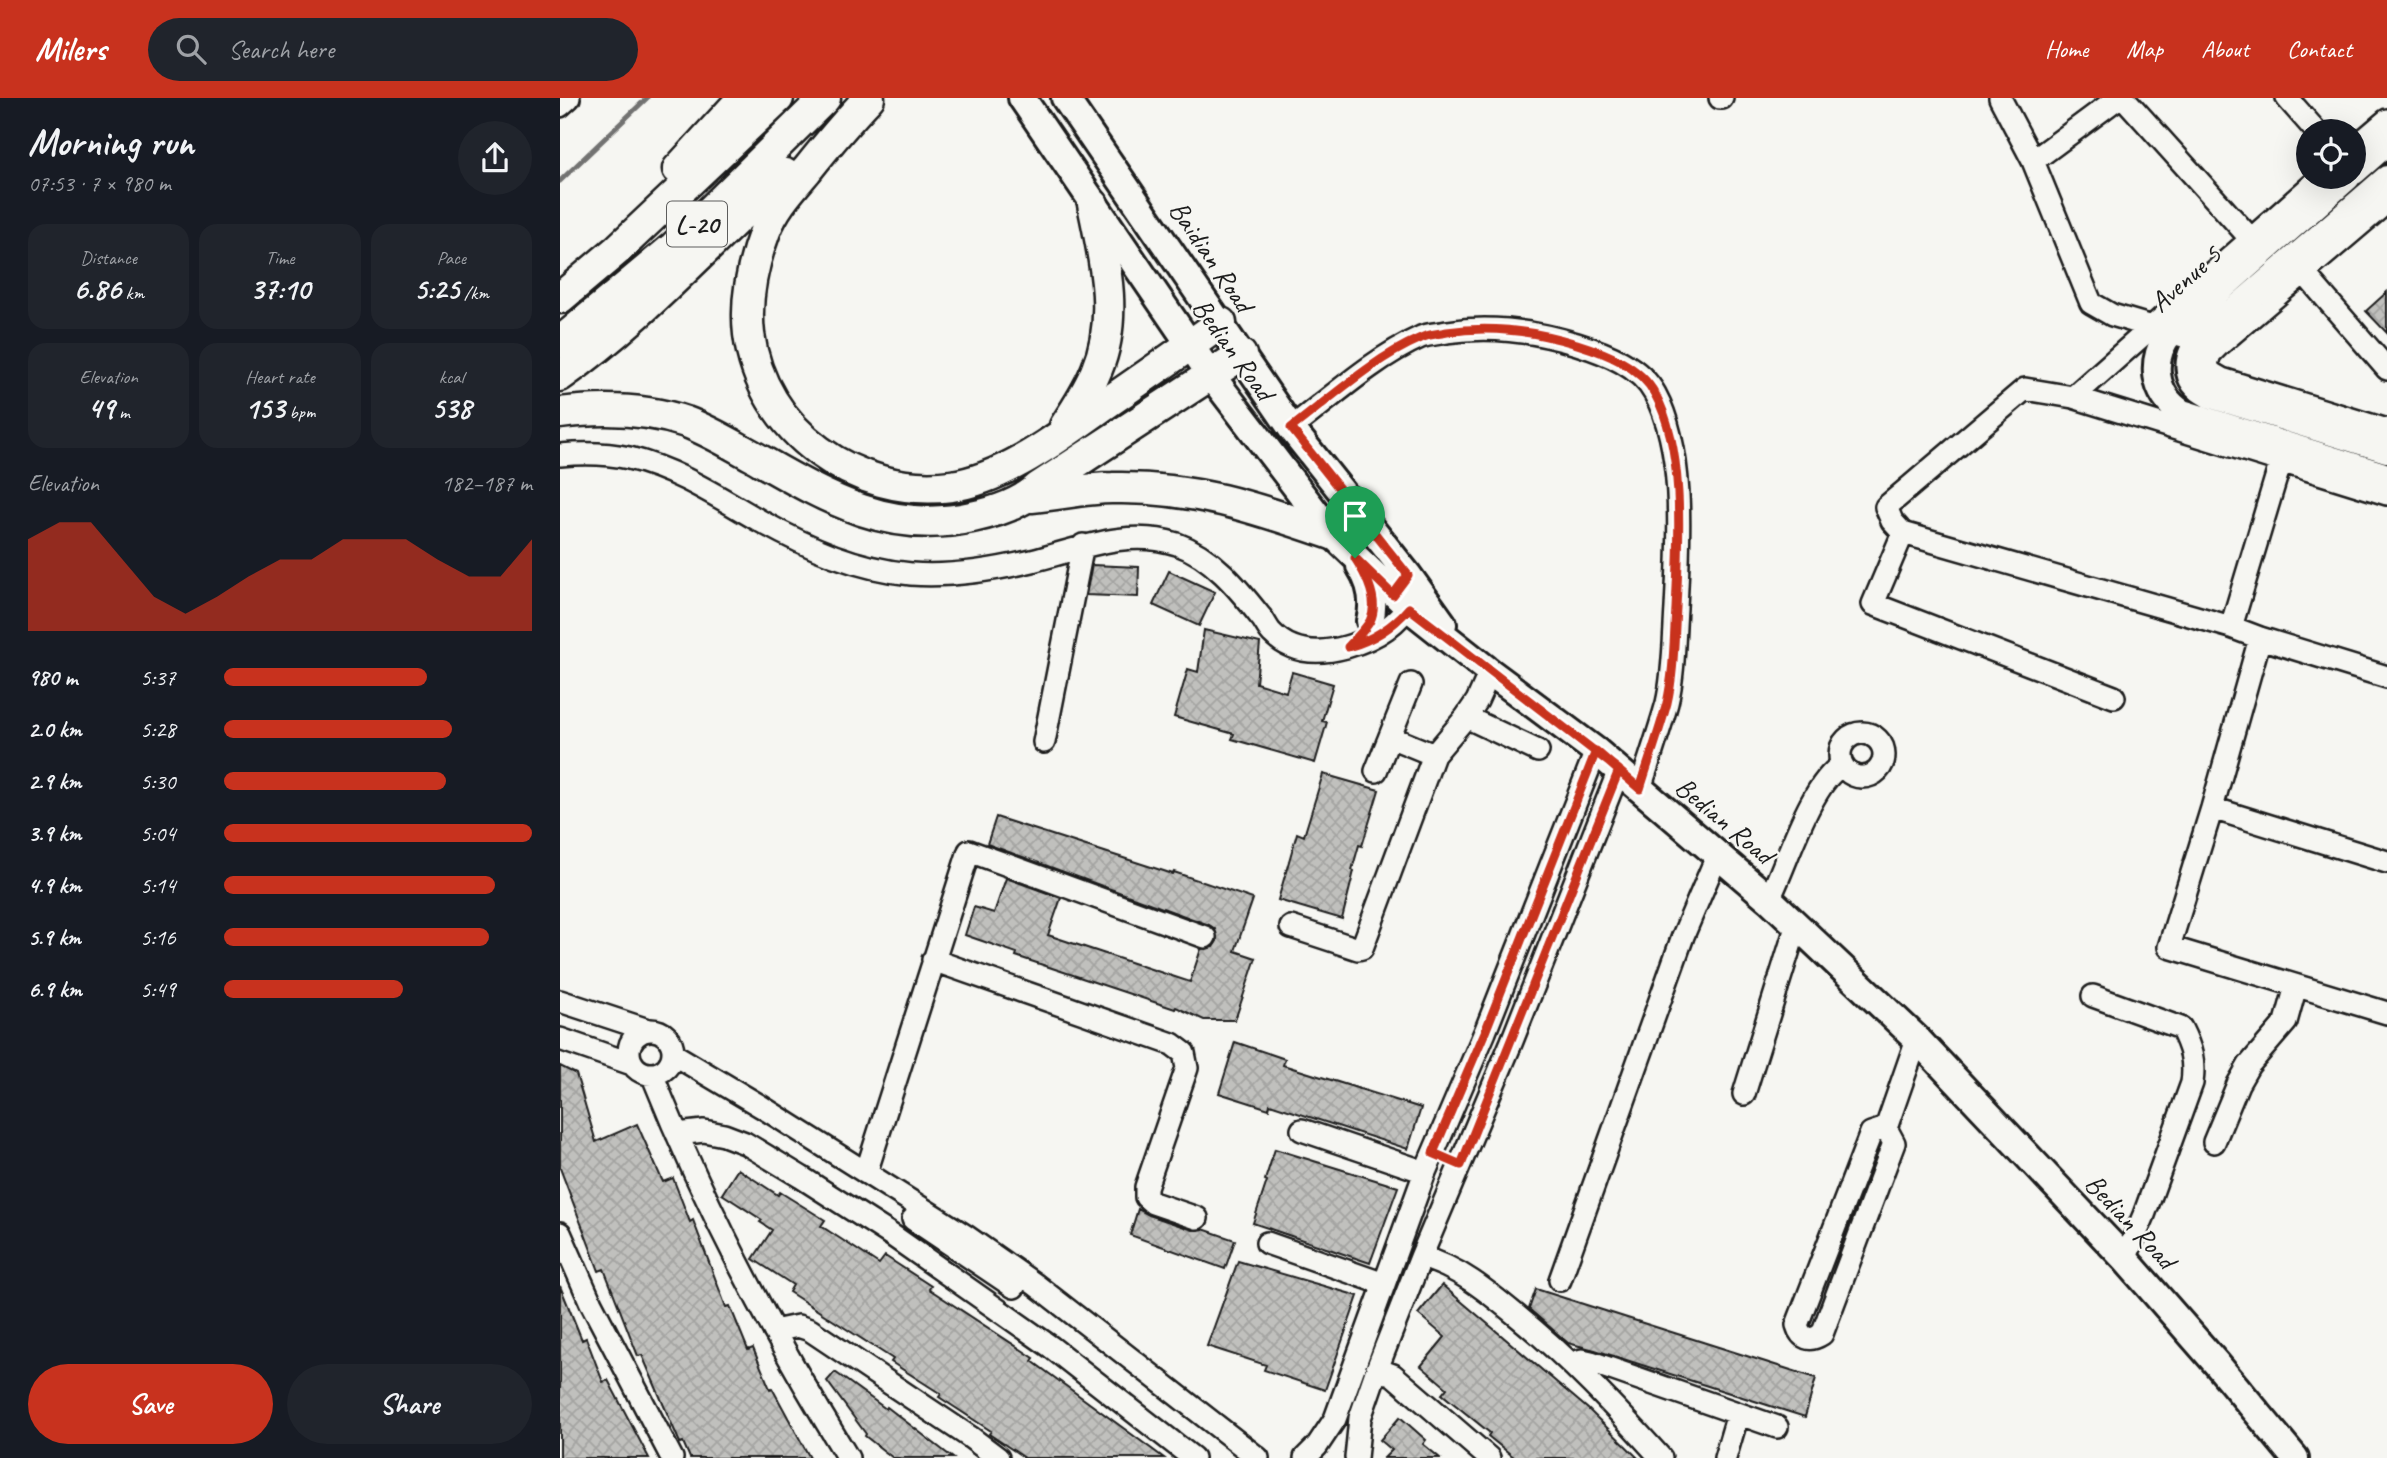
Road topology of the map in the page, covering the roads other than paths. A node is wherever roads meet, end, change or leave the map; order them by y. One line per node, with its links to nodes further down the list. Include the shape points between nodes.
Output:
1 (569, 98): 12 (street)
2 (743, 98): 26 (highway, via 676,171)
3 (778, 98): 26 (highway, L-20)
4 (825, 98): 31 (highway, L-20, via 674,247)
5 (869, 98): 15 (highway)
6 (1022, 98): 24 (main road, Bedian Road)
7 (1065, 98): 29 (main road, Baidian Road)
8 (2000, 98): 19 (street)
9 (2118, 98): 19 (street)
10 (2124, 98): 25 (street)
11 (2287, 98): 13 (street)
12 (560, 106)
13 (2305, 119)
14 (2387, 120): 16 (street)
15 (844, 124): 37 (highway, via 651,301); 43 (highway, via 779,204 756,259 747,311 749,336 766,390 800,437 855,473 889,482 921,487 976,480)
16 (2366, 138)
17 (2387, 142): 18 (main road)
18 (2366, 160)
19 (2034, 161): 30 (street, via 2091,303 2112,315)
20 (2387, 179): 32 (main road, Avenue 5)
21 (2306, 189): 25 (street)
22 (2332, 189): 30 (main road, Avenue 5)
23 (2387, 202): 27 (street)
24 (1093, 204): 33 (main road, Bedian Road); 43 (highway, via 1109,318 1098,368)
25 (2250, 238): 30 (street)
26 (617, 250): 28 (highway, L-20)
27 (2304, 273): 35 (street); 42 (street, via 2210,354 2210,372)
28 (560, 298)
29 (1221, 323): 33 (highway); 34 (main road, Baidian Road)
30 (2160, 330): 32 (street); 38 (street); 40 (main road, Avenue 5, via 2157,378)
31 (560, 341)
32 (2200, 341): 44 (main road, Avenue 5, via 2189,367 2203,391)
33 (1191, 345): 36 (main road, Bedian Road); 43 (highway)
34 (1241, 355): 36 (highway); 41 (main road, Baidian Road)
35 (2387, 369)
36 (1210, 374): 49 (highway); 51 (main road, Bedian Road)
37 (560, 376)
38 (2073, 397): 40 (street); 50 (street, via 2025,389 1886,507)
39 (560, 413): 49 (highway, via 620,411 686,422 868,514 956,521)
40 (2188, 424): 46 (street); 47 (main road, Avenue 5)
41 (1291, 428): 54 (main road, Baidian Road); 72 (street, via 1378,361 1423,336 1464,329 1518,330 1552,337 1624,363 1642,377 1667,424 1678,489 1674,634 1667,701)
42 (2387, 430)
43 (1057, 438)
44 (2387, 449)
45 (560, 455): 52 (street, via 627,458 660,468 836,558 911,574 980,571)
46 (2281, 461): 48 (street); 56 (street)
47 (2387, 477)
48 (2387, 494)
49 (1028, 497): 51 (highway, via 1112,488 1168,489 1227,500)
50 (1903, 533): 56 (street); 62 (street, via 1873,604)
51 (1332, 534): 53 (main road, Bedian Road)
52 (1083, 545): 58 (street, via 1137,539 1177,544 1199,554 1232,581 1272,633 1286,643 1318,652); 65 (street)
53 (1355, 558): 54 (main road, Bedian Road); 55 (main road, via 1372,596)
54 (1408, 592): 55 (street); 58 (street, via 1398,621 1366,642); 59 (main road, Bedian Road)
55 (1370, 621): 58 (street)
56 (2231, 627): 57 (street)
57 (2260, 638): 60 (street); 73 (street)
58 (1348, 647)
59 (1490, 672): 63 (street); 67 (main road, Bedian Road)
60 (2387, 677)
61 (1411, 684): 64 (street)
62 (2114, 697)
63 (1466, 718): 66 (street); 68 (street)
64 (1390, 737): 68 (street); 71 (street)
65 (1044, 742)
66 (1538, 751)
67 (1596, 751): 70 (main road, Bedian Road); 86 (street)
68 (1434, 755): 78 (street, via 1362,948)
69 (1842, 765): 76 (street, via 1829,775 1795,835)
70 (1619, 770): 72 (main road, Bedian Road); 89 (street)
71 (1377, 771)
72 (1640, 789): 74 (main road, Bedian Road)
73 (2212, 808): 75 (street); 81 (street, via 2169,947)
74 (1717, 856): 76 (main road, Bedian Road); 105 (street)
75 (2387, 862)
76 (1769, 899): 77 (main road, Bedian Road)
77 (1797, 924): 88 (main road, Bedian Road); 92 (street)
78 (1291, 927)
79 (1205, 937): 80 (street, via 969,851)
80 (933, 960): 99 (street); 100 (street, via 1172,1044 1184,1054 1187,1068 1146,1197)
81 (2296, 986): 84 (street); 96 (street, via 2286,1021 2249,1065)
82 (2093, 996): 104 (street, via 2181,1028 2195,1063 2192,1083)
83 (560, 1001): 85 (street)
84 (2387, 1013)
85 (648, 1030): 90 (street, via 631,1042 628,1053); 91 (street, via 658,1031 671,1044)
86 (1485, 1032): 89 (street); 97 (street)
87 (560, 1039): 90 (street)
88 (1917, 1039): 93 (street); 104 (main road, Bedian Road)
89 (1512, 1041): 98 (street)
90 (632, 1063): 91 (street, via 640,1071)
91 (664, 1065): 95 (street); 99 (street, via 762,1107); 118 (street, via 884,1199 1027,1296)
92 (1744, 1094)
93 (1886, 1128): 93 (street, via 1871,1133 1797,1325 1806,1338 1822,1334 1880,1182 1894,1143)
94 (1302, 1130): 97 (street)
95 (677, 1135): 107 (street); 117 (street, via 704,1130 724,1135 746,1143 801,1177 1051,1347)
96 (2214, 1142)
97 (1429, 1163): 98 (street); 106 (street)
98 (1461, 1165): 103 (street)
99 (866, 1173): 119 (street, via 1036,1286)
100 (1197, 1218)
101 (560, 1233): 114 (street)
102 (1267, 1243): 106 (street)
103 (1421, 1257): 108 (street, via 1459,1272 1489,1293); 109 (street)
104 (2125, 1259): 125 (main road, Bedian Road)
105 (1560, 1280)
106 (1384, 1283): 110 (street)
107 (774, 1331): 115 (street); 116 (street, via 798,1326 810,1330)
108 (1572, 1363): 112 (street, via 1591,1362); 123 (street)
109 (1377, 1369): 111 (street); 122 (street, via 1393,1376)
110 (1346, 1390): 111 (street); 120 (street, via 1330,1427)
111 (1366, 1397): 121 (street)
112 (1738, 1414): 113 (street); 124 (street)
113 (1777, 1427)
114 (672, 1458)
115 (848, 1458)
116 (998, 1458)
117 (1193, 1458)
118 (1238, 1458)
119 (1258, 1458)
120 (1305, 1458)
121 (1356, 1458)
122 (1489, 1458)
123 (1661, 1458)
124 (1725, 1458)
125 (2295, 1458)

